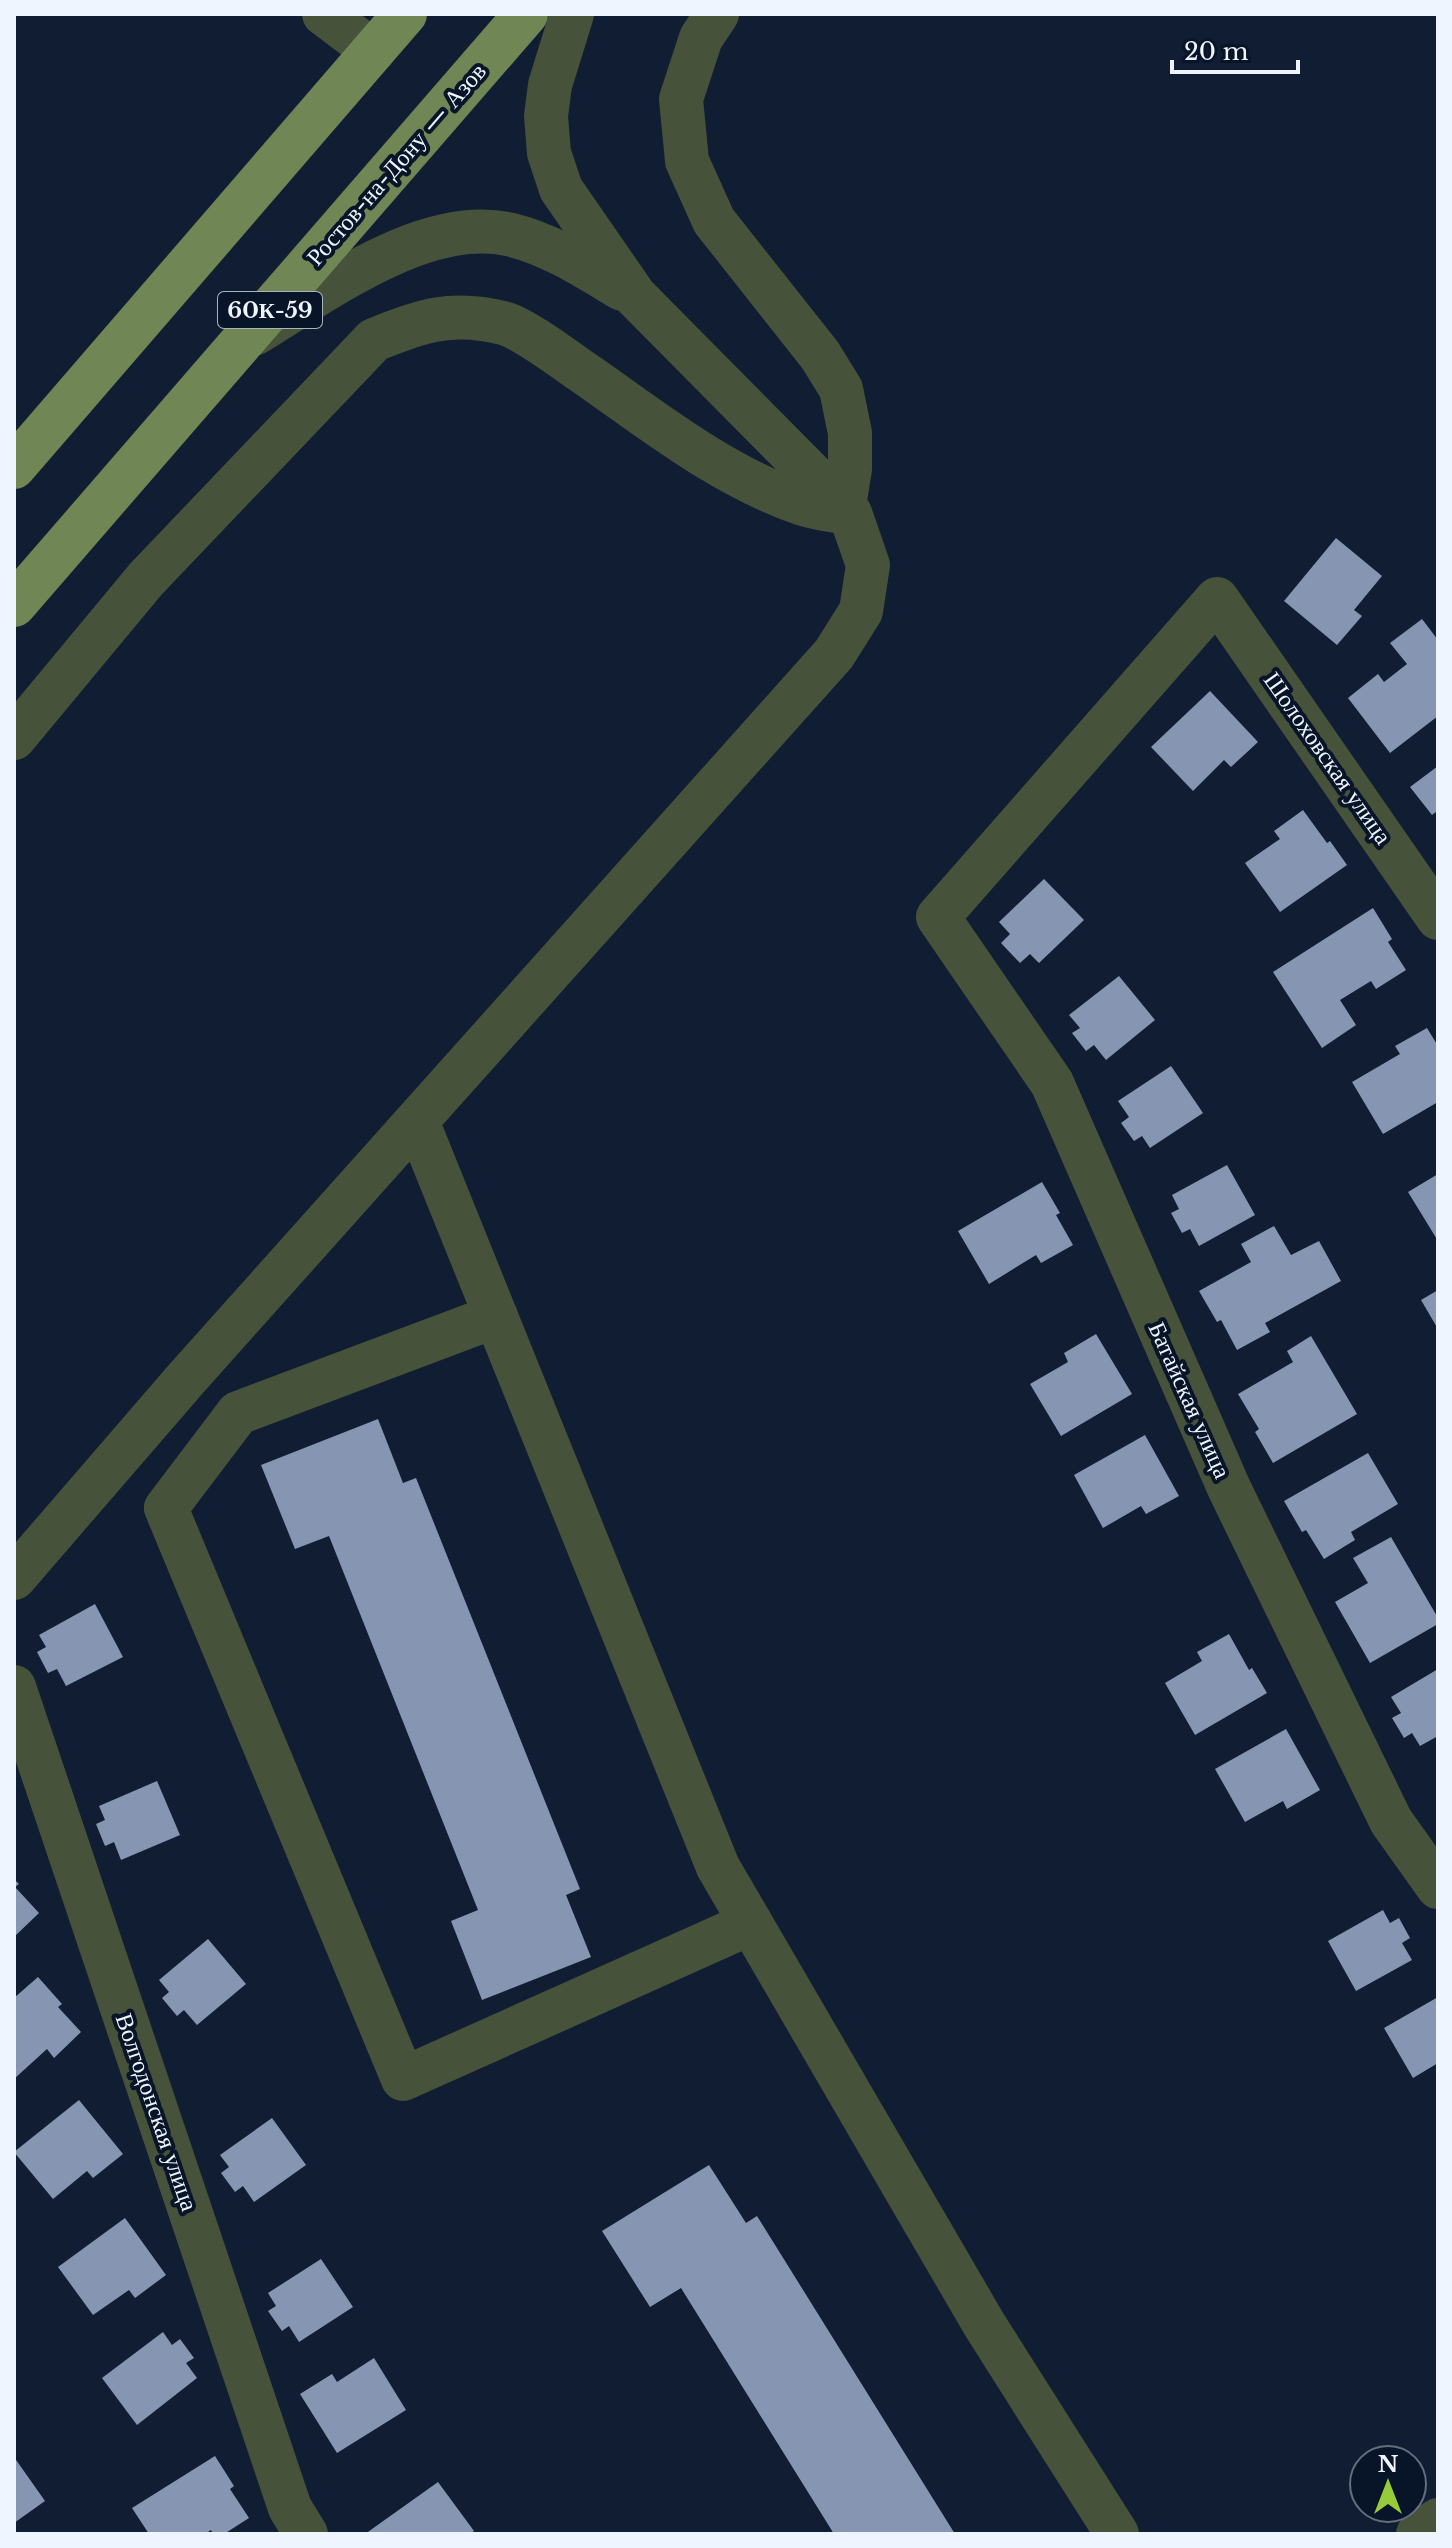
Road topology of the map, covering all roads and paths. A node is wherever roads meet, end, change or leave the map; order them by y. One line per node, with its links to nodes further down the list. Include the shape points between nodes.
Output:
1 (324, 14): 6 (street)
2 (405, 14): 6 (main road)
3 (526, 14): 8 (main road, Ростов-на-Дону — Азов / 60К-59)
4 (572, 14): 7 (street, via 550,85 549,153 561,189)
5 (717, 14): 10 (street, via 701,38 681,99 687,161 714,221 841,389 850,433)
6 (373, 51): 9 (main road)
7 (635, 296): 8 (street, via 537,243 508,234 463,233 411,245); 10 (street)
8 (245, 339): 11 (main road, Ростов-на-Дону — Азов / 60К-59)
9 (14, 467)
10 (847, 510): 12 (street, via 805,505 705,457 506,323 455,315 418,322 374,340 146,579); 15 (street, via 868,565 861,611 834,654)
11 (14, 605)
12 (14, 738)
13 (938, 917): 14 (street, Шолоховская улица, via 1217,599); 19 (street, Батайская улица, via 1052,1083 1229,1488 1391,1821)
14 (1438, 918)
15 (417, 1121): 16 (street); 17 (street)
16 (496, 1316): 20 (street, via 718,1867); 20 (street, via 238,1413 166,1508 403,2079)
17 (14, 1578)
18 (14, 1687): 22 (street, Волгодонская улица, via 290,2508)
19 (1438, 1887)
20 (751, 1923): 23 (street, via 984,2324)
21 (1438, 2520): 24 (street)
22 (306, 2534)
23 (1117, 2534)
24 (1418, 2534)

